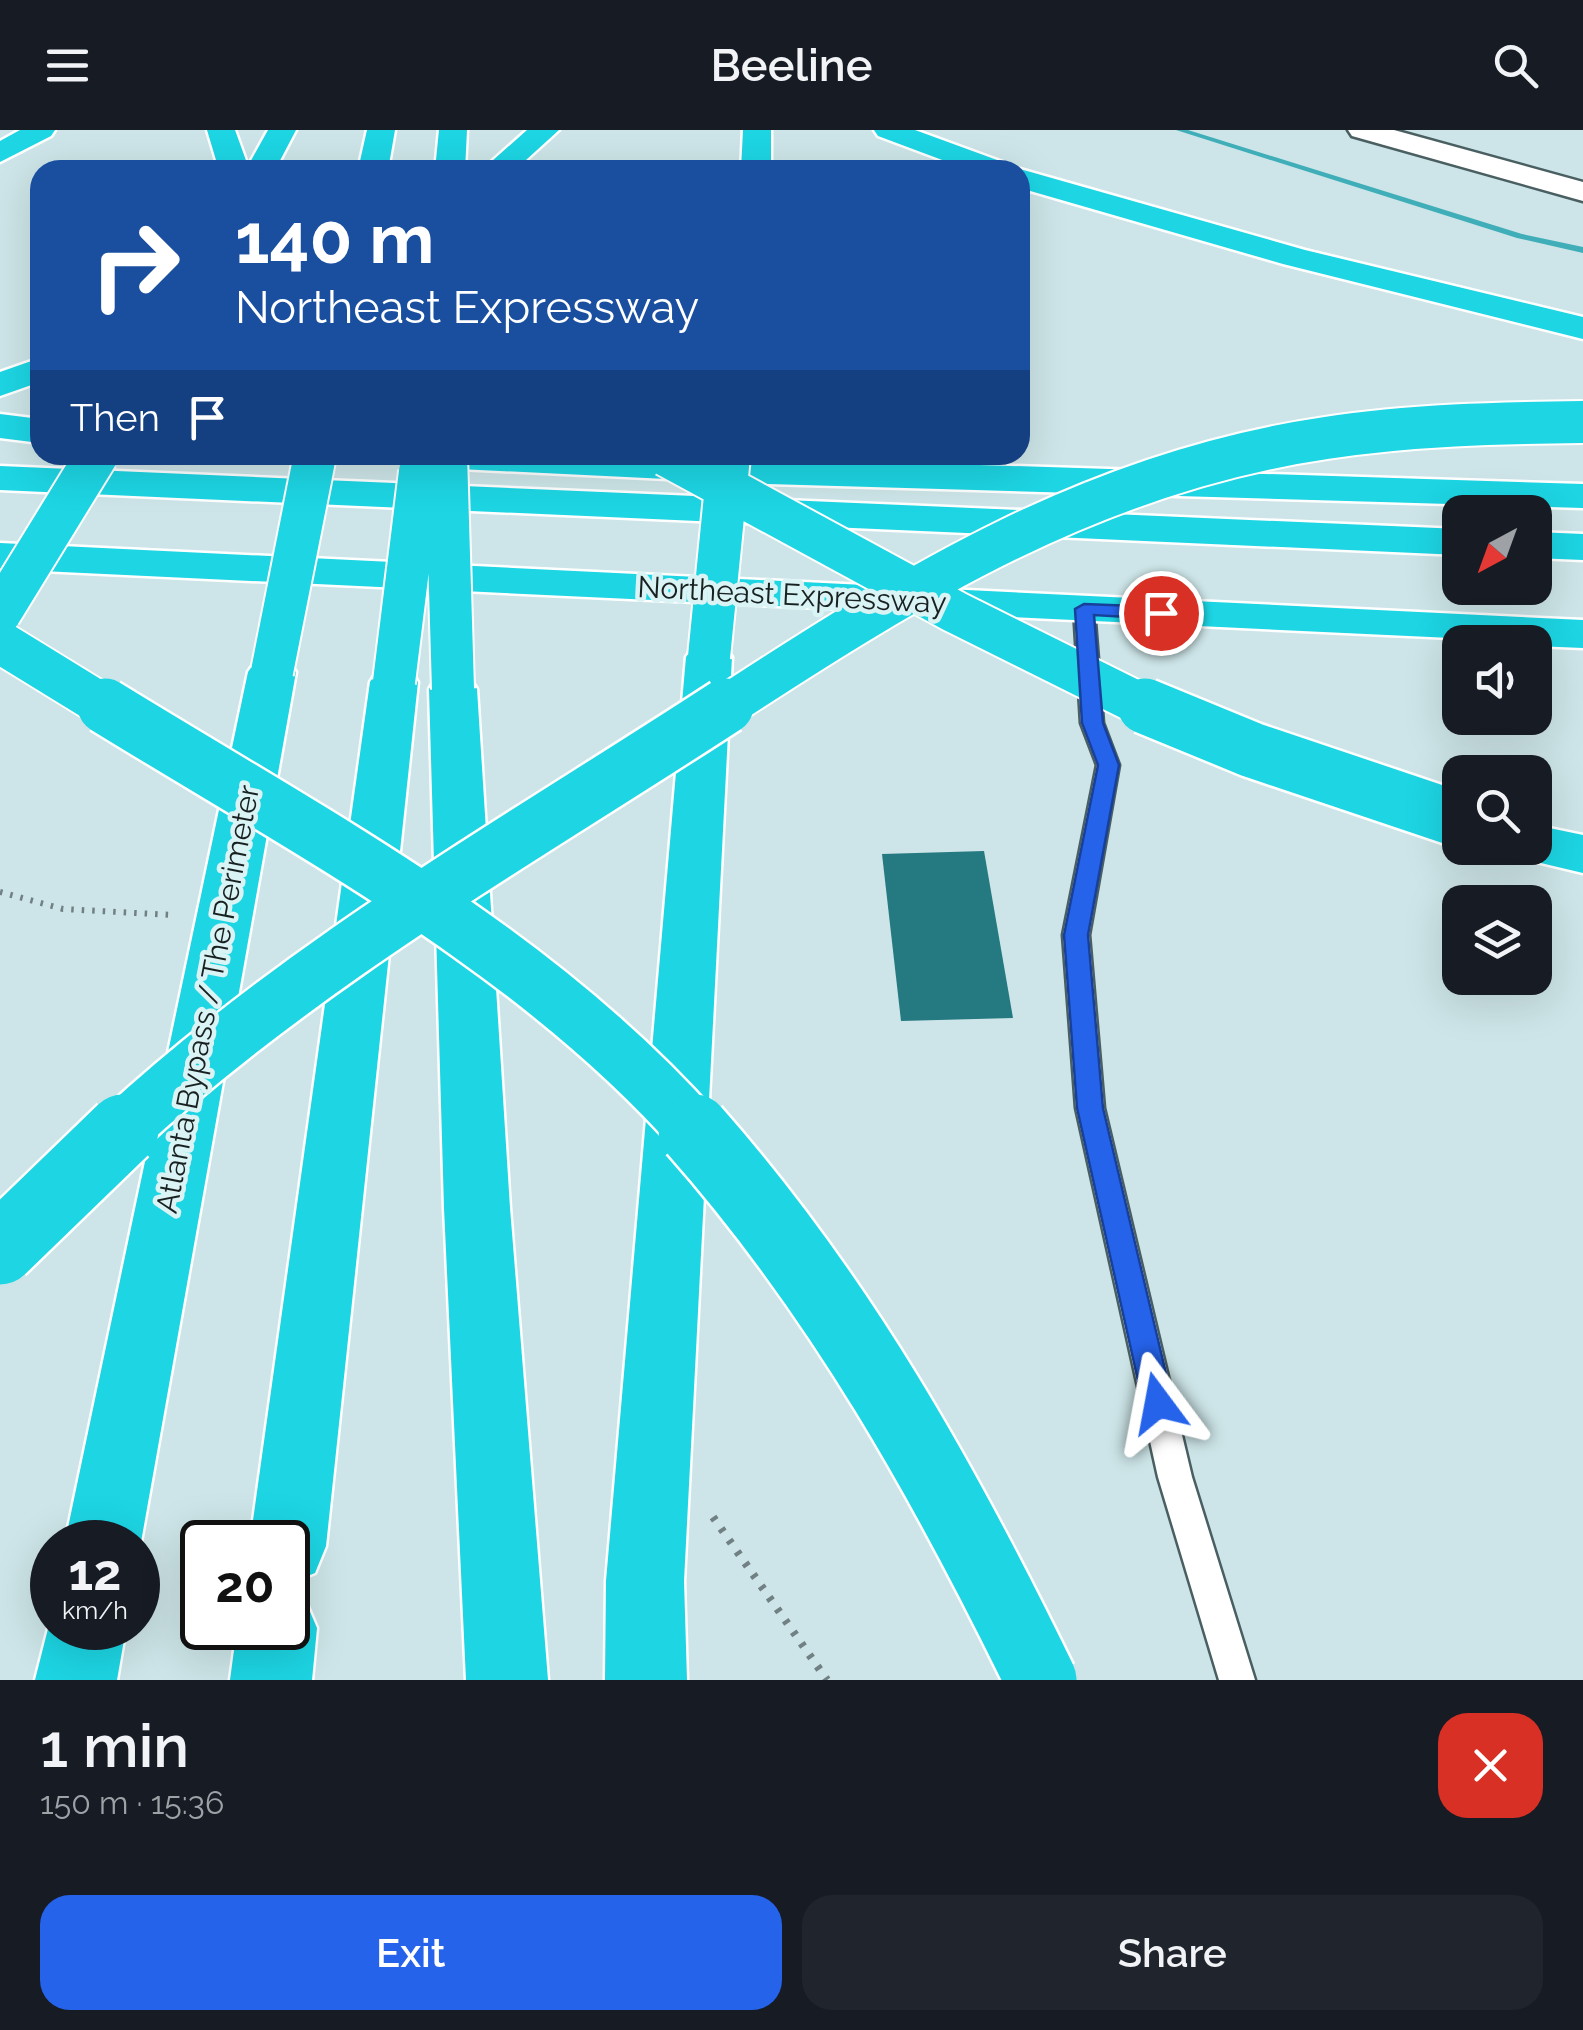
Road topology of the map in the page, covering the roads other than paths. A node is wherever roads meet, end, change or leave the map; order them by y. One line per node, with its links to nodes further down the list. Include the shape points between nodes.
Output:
1 (41, 130): 10 (highway)
2 (220, 130): 11 (highway)
3 (282, 130): 12 (highway)
4 (381, 130): 13 (highway)
5 (453, 130): 14 (highway)
6 (545, 130): 15 (highway)
7 (757, 130): 16 (highway)
8 (889, 130): 17 (highway)
9 (1362, 130): 19 (street)
10 (0, 153)
11 (230, 160)
12 (266, 160)
13 (375, 160)
14 (451, 160)
15 (509, 160)
16 (756, 160)
17 (971, 160)
18 (1030, 181): 20 (highway, via 1295,257)
19 (1583, 192)
20 (1583, 328)
21 (30, 372): 22 (highway)
22 (0, 383)
23 (1583, 422): 47 (highway, bridge, via 1349,434 1259,452 1109,496 991,545 585,796 260,1014 95,1152)
24 (0, 426): 25 (highway)
25 (30, 430)
26 (91, 465): 40 (highway, bridge)
27 (313, 465): 48 (highway, Atlanta Bypass / The Perimeter, bridge)
28 (420, 465): 43 (highway, bridge)
29 (445, 465): 43 (highway, bridge)
30 (636, 465): 34 (highway)
31 (685, 465): 44 (highway, bridge, via 1134,702 1287,764)
32 (729, 465): 55 (highway, bridge, via 709,657 645,1581)
33 (0, 478): 35 (highway)
34 (1583, 496)
35 (1442, 541)
36 (1552, 547): 37 (highway)
37 (1583, 548)
38 (0, 556): 39 (highway, Northeast Expressway)
39 (1084, 609): 41 (highway, Northeast Expressway); 57 (lane, via 1092,723 1108,765 1076,935 1090,1108 1175,1477)
40 (0, 612)
41 (1583, 634)
42 (0, 642): 56 (highway, bridge, via 406,892 501,956 606,1041 745,1184 843,1316 980,1551)
43 (423, 686): 49 (highway); 54 (highway, via 462,810 477,1208)
44 (1442, 814)
45 (1552, 848): 46 (highway)
46 (1583, 854)
47 (0, 1249)
48 (106, 1520)
49 (292, 1520)
50 (82, 1650): 52 (highway)
51 (275, 1650): 53 (highway)
52 (76, 1680)
53 (271, 1680)
54 (507, 1680)
55 (646, 1680)
56 (1041, 1680)
57 (1237, 1680)

